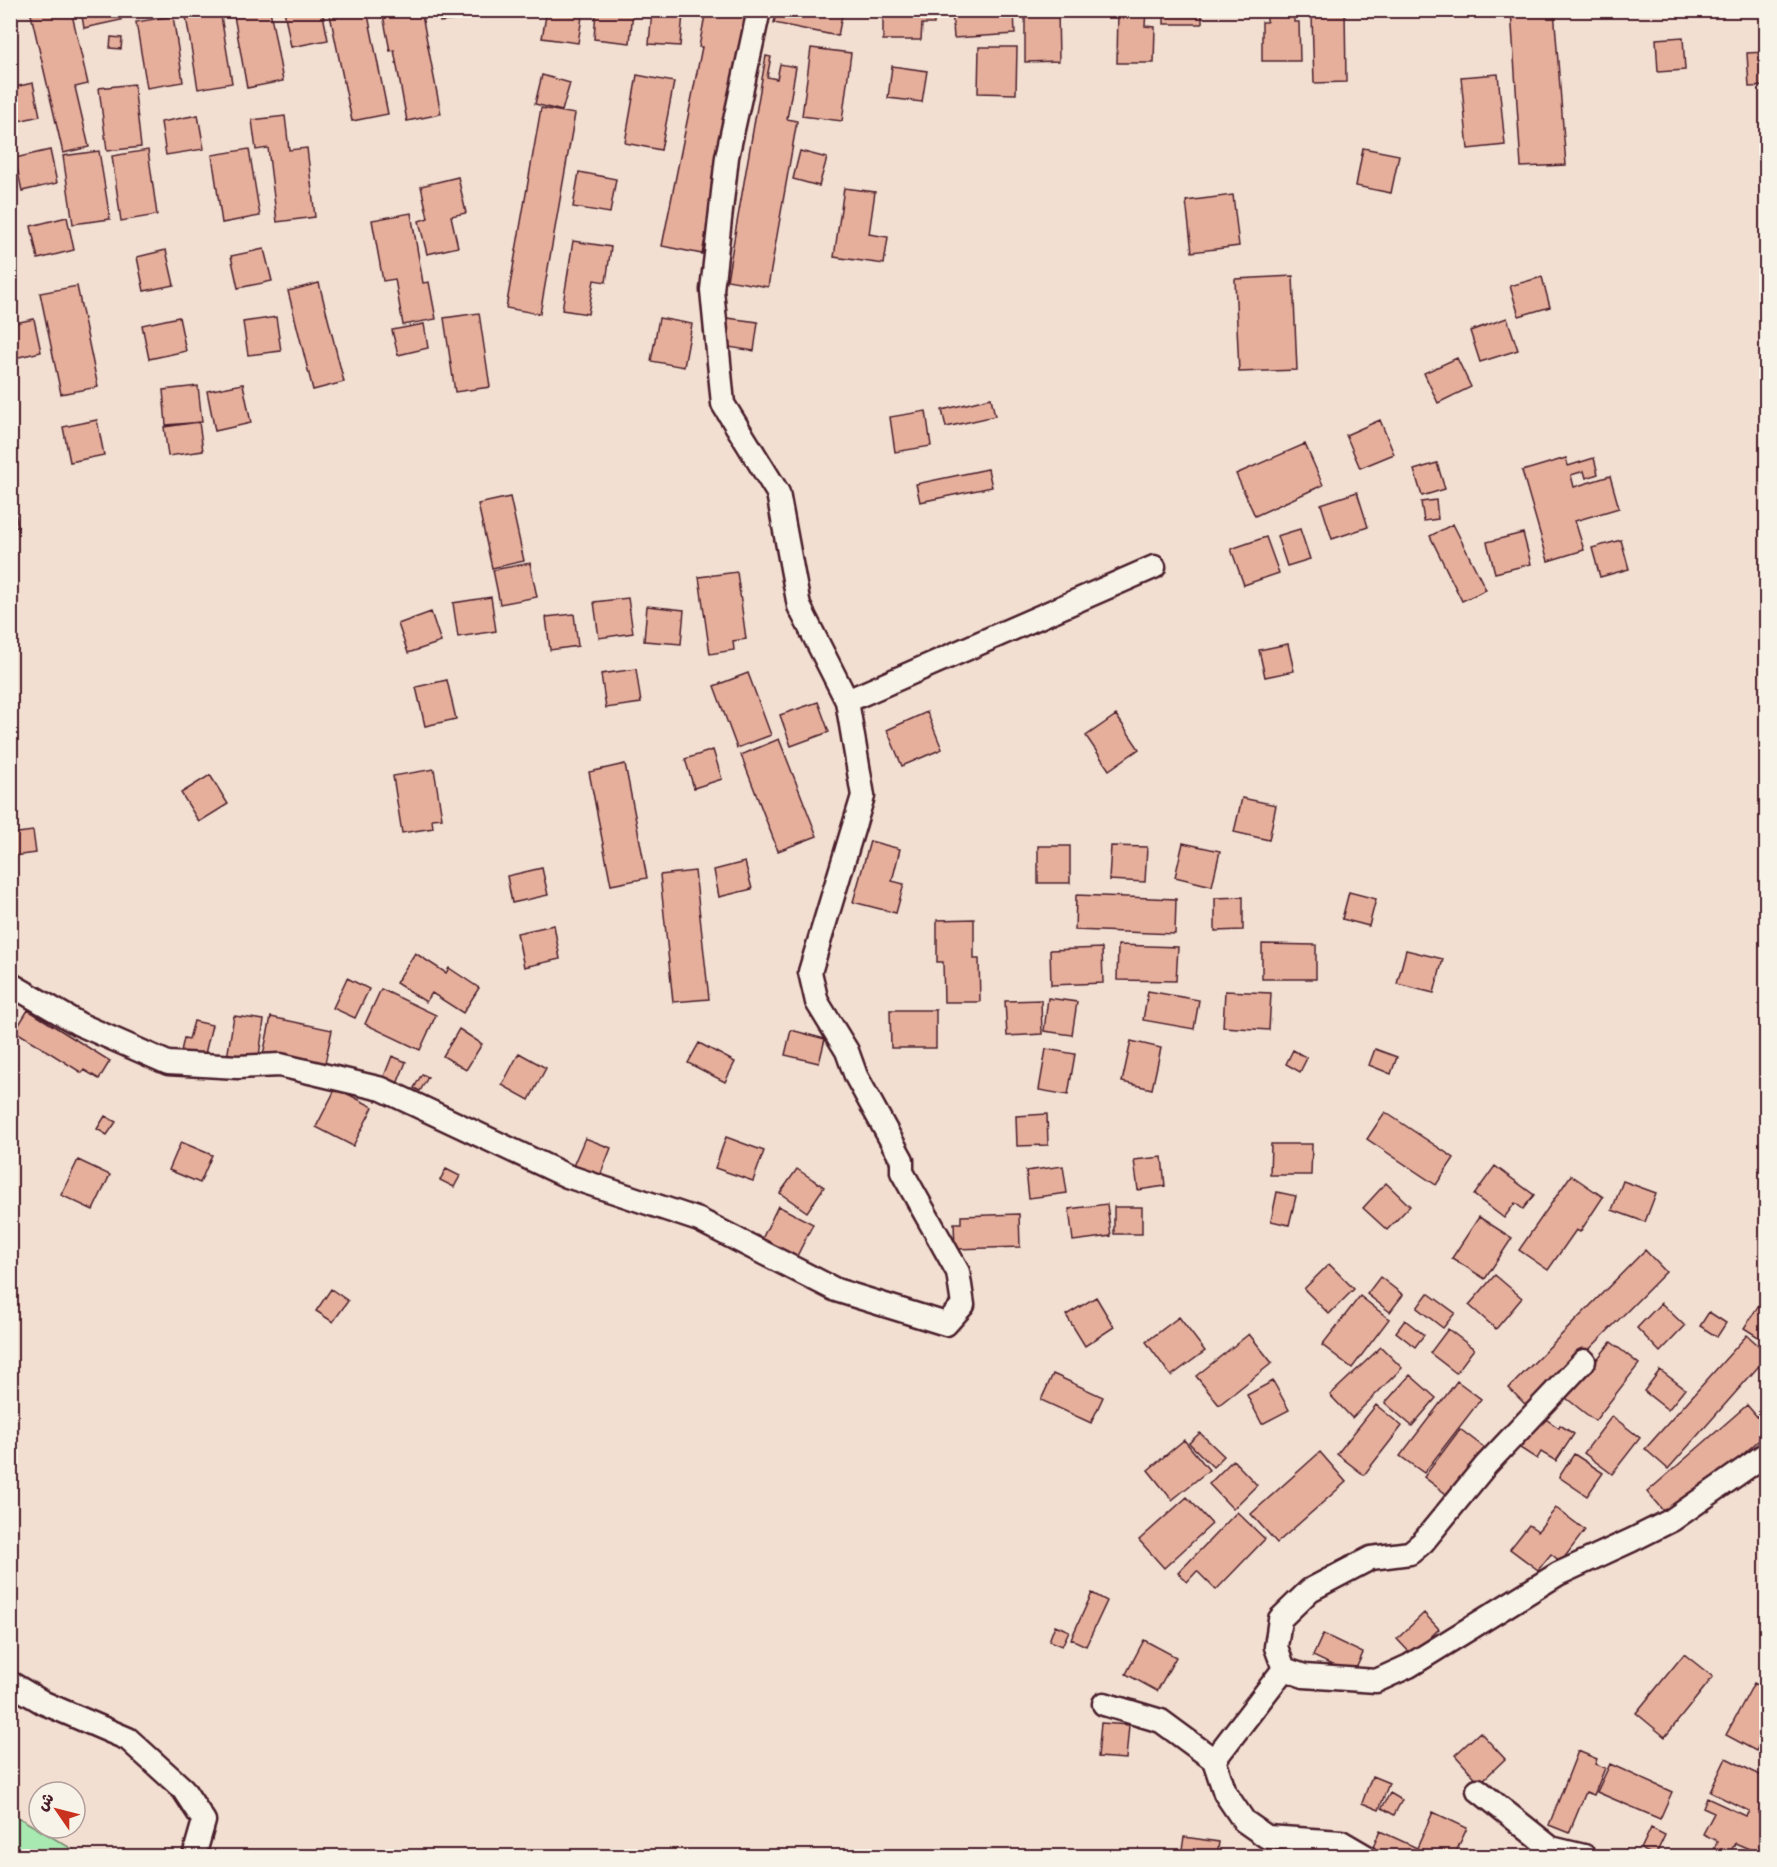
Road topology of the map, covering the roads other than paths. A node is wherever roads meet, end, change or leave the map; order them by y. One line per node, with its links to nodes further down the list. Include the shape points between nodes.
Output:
1 (759, 10): 3 (street, via 728,157 712,290 723,404 778,493 799,606)
2 (1154, 567): 3 (street)
3 (847, 701): 4 (street, via 863,796 810,972 817,1002 847,1051 856,1076 902,1160 902,1172 958,1272 963,1305 946,1324 836,1290 699,1220 567,1176 382,1089 280,1065 168,1063 79,1024)
4 (10, 984)
5 (1584, 1361): 7 (street, via 1486,1465 1423,1542 1410,1553 1371,1558 1310,1590 1280,1619 1276,1647)
6 (1767, 1454): 7 (street, via 1672,1520 1558,1574 1409,1666 1376,1681 1304,1676)
7 (1284, 1669): 10 (street)
8 (10, 1683): 12 (street, via 44,1703 128,1739 183,1789 204,1821)
9 (1104, 1704): 10 (street, via 1161,1721)
10 (1215, 1760): 13 (street, via 1225,1793 1237,1812 1267,1837 1341,1842)
11 (1478, 1790): 14 (street, via 1551,1848)
12 (194, 1857)
13 (1365, 1857)
14 (1584, 1857)

